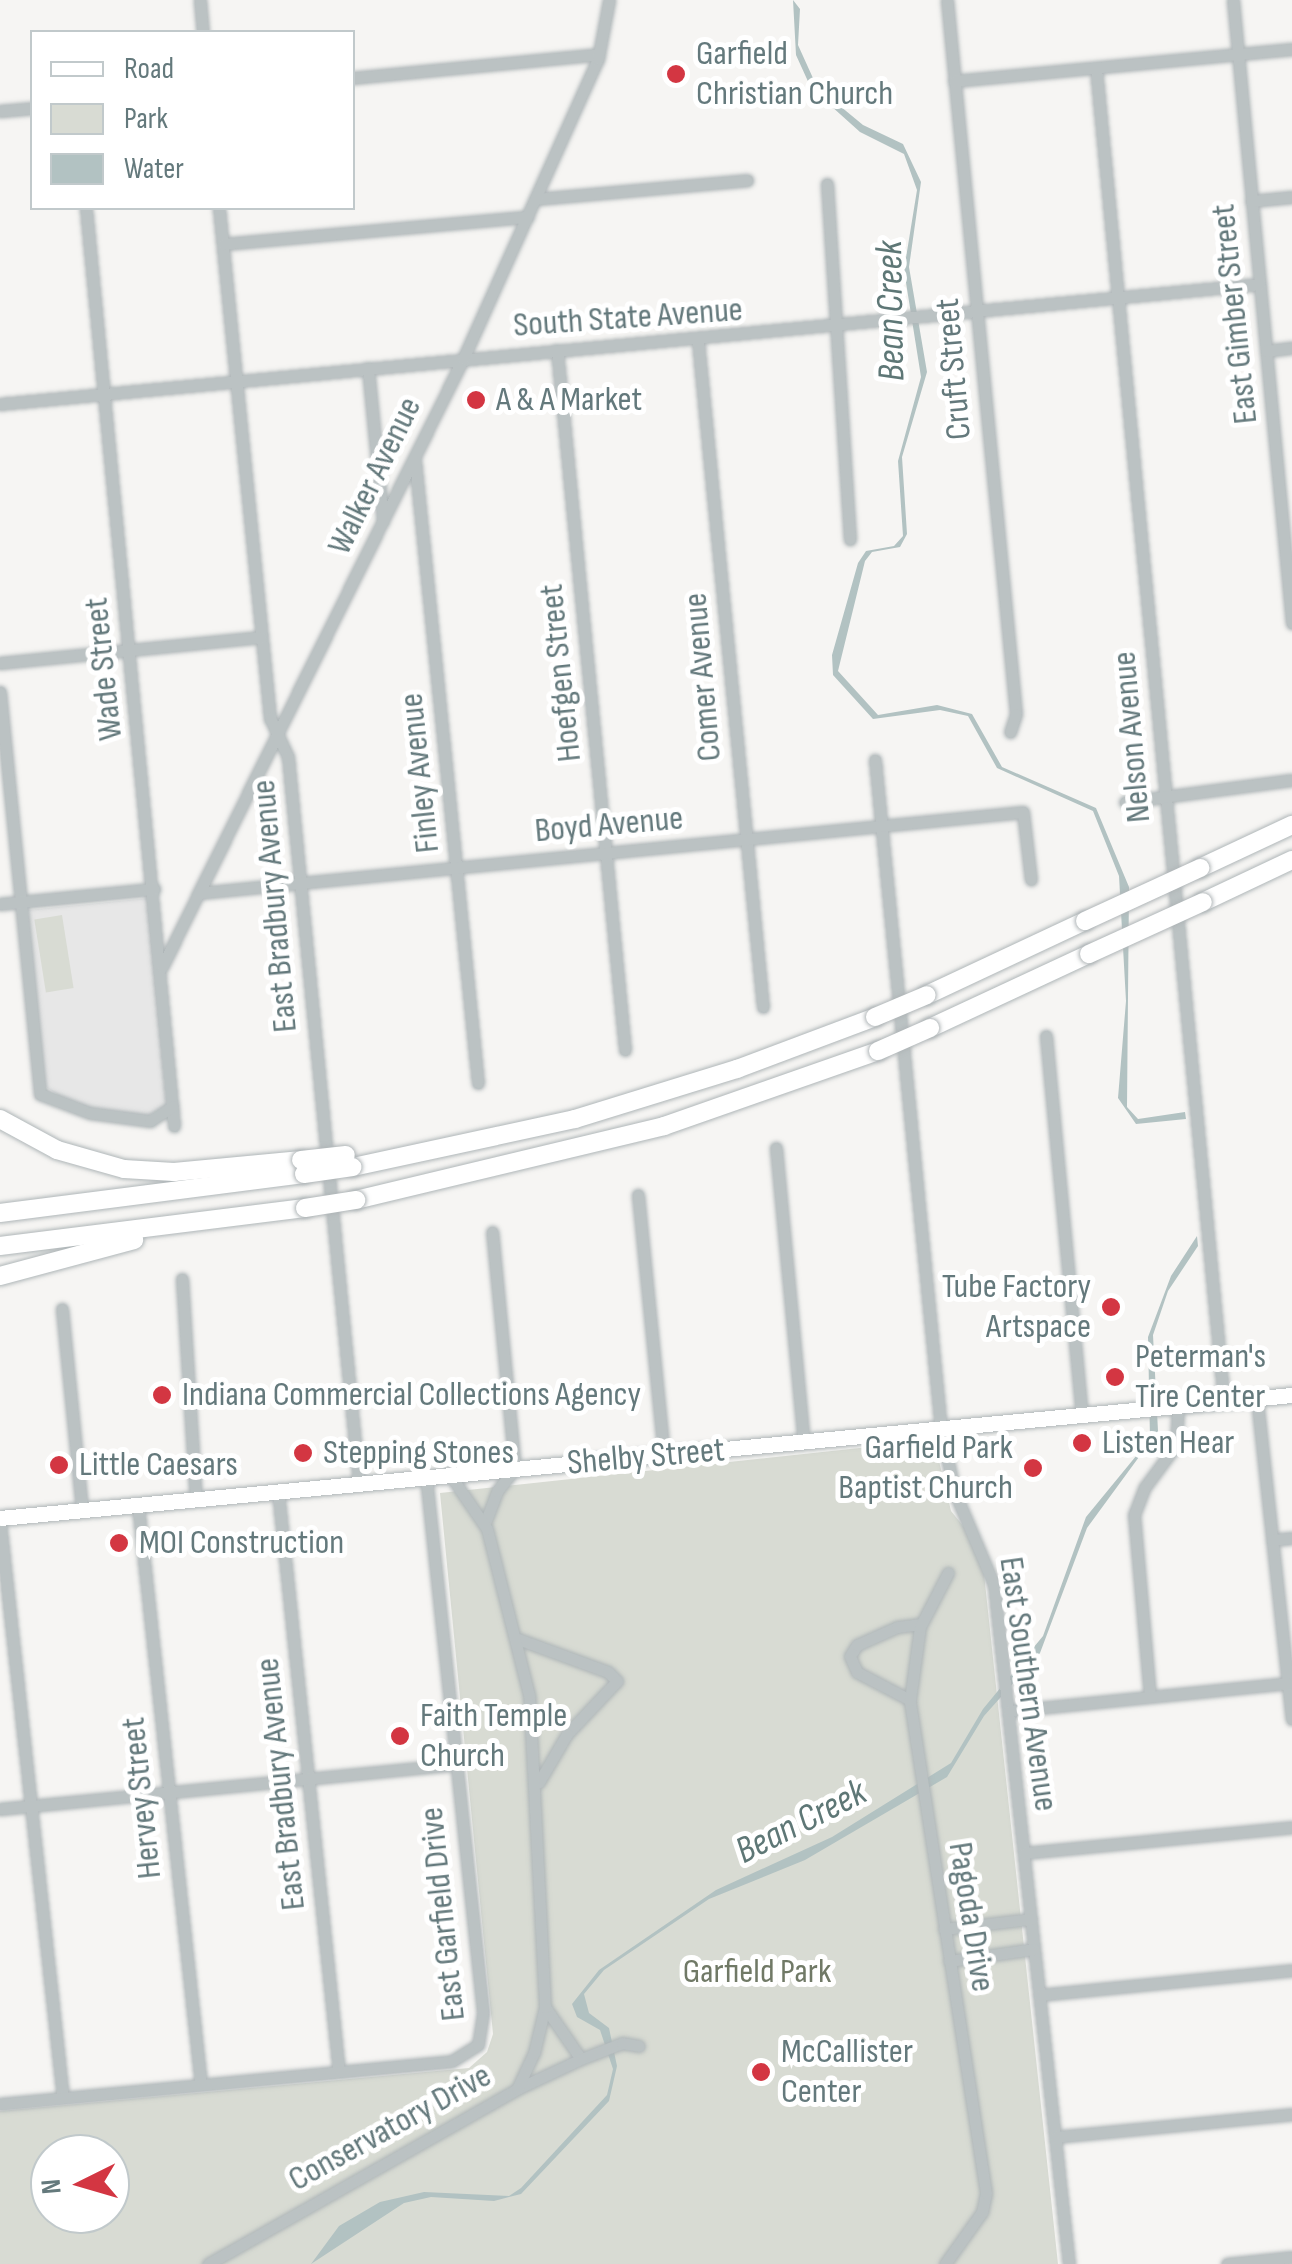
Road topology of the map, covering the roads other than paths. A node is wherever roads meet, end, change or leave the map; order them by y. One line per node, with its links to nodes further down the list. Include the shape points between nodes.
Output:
1 (200, 0): 5 (street)
2 (609, 0): 7 (street, Walker Avenue)
3 (947, 0): 11 (street, Cruft Street)
4 (1233, 0): 8 (street, East Gimber Street)
5 (203, 30)
6 (1292, 49): 8 (street)
7 (600, 54): 10 (street); 17 (street, Walker Avenue)
8 (1238, 54): 9 (street); 18 (street, East Gimber Street)
9 (1096, 68): 11 (street); 24 (street, Nelson Avenue)
10 (355, 78)
11 (954, 81): 25 (street, Cruft Street)
12 (30, 108): 13 (street)
13 (0, 111)
14 (747, 180): 17 (street)
15 (827, 184): 26 (street)
16 (1292, 197): 18 (street)
17 (536, 199): 21 (street, Walker Avenue)
18 (1251, 201): 23 (street, East Gimber Street)
19 (86, 210): 34 (street, Wade Street)
20 (220, 210): 22 (street, East Bradbury Avenue)
21 (528, 216): 22 (street); 31 (street, Walker Avenue)
22 (223, 244): 33 (street, East Bradbury Avenue)
23 (1260, 284): 24 (street, South State Avenue); 30 (street, East Gimber Street)
24 (1118, 298): 25 (street, South State Avenue); 49 (street, Nelson Avenue)
25 (976, 312): 26 (street, South State Avenue); 45 (street, Cruft Street, via 1016,714)
26 (839, 326): 27 (street, South State Avenue); 39 (street)
27 (698, 342): 29 (street, South State Avenue); 53 (street, Comer Avenue)
28 (1292, 348): 30 (street)
29 (558, 350): 31 (street, South State Avenue); 54 (street, Hoefgen Street)
30 (1266, 351): 37 (street, East Gimber Street)
31 (463, 359): 32 (street, South State Avenue); 36 (street, Walker Avenue)
32 (368, 368): 33 (street, South State Avenue); 38 (street)
33 (236, 381): 34 (street, South State Avenue); 41 (street, East Bradbury Avenue)
34 (104, 394): 35 (street, South State Avenue); 42 (street, Wade Street)
35 (0, 404)
36 (415, 457): 38 (street, Walker Avenue); 56 (street, Finley Avenue)
37 (1286, 499): 40 (street, East Gimber Street)
38 (383, 521): 46 (street, Walker Avenue)
39 (850, 540)
40 (1292, 623)
41 (261, 637): 42 (street); 46 (street, East Bradbury Avenue)
42 (130, 651): 43 (street); 59 (street, Wade Street)
43 (0, 663)
44 (0, 692): 61 (street)
45 (1010, 732)
46 (278, 735): 58 (street, East Bradbury Avenue, via 288,757); 60 (street, Walker Avenue)
47 (876, 760): 52 (street, East Southern Avenue)
48 (1292, 780): 49 (street)
49 (1165, 798): 50 (street); 83 (street, Nelson Avenue)
50 (1125, 802)
51 (1292, 824): 72 (highway, bridge, via 875,1017 725,1073 476,1144)
52 (882, 826): 53 (street, Boyd Avenue); 57 (street, Boyd Avenue, via 1024,812); 86 (street, East Southern Avenue)
53 (746, 840): 54 (street, Boyd Avenue); 64 (street, Comer Avenue)
54 (606, 853): 56 (street, Boyd Avenue); 66 (street, Hoefgen Street)
55 (1292, 860): 75 (highway, bridge, via 878,1051 653,1130 356,1200)
56 (458, 867): 58 (street, Boyd Avenue); 67 (street, Finley Avenue)
57 (1031, 880)
58 (300, 882): 60 (street, Boyd Avenue); 92 (street, East Bradbury Avenue)
59 (154, 889): 61 (street); 63 (street, Wade Street)
60 (199, 892): 63 (street, Walker Avenue)
61 (21, 902): 62 (street); 68 (street, via 38,1085 45,1100 150,1120)
62 (0, 904)
63 (162, 966): 68 (street, Wade Street)
64 (762, 1006)
65 (1046, 1036): 85 (street)
66 (625, 1050)
67 (478, 1083)
68 (172, 1106): 70 (street, Wade Street)
69 (0, 1119): 72 (highway, via 57,1150 124,1169)
70 (174, 1126)
71 (776, 1148): 87 (street)
72 (302, 1167): 74 (highway)
73 (638, 1195): 88 (street)
74 (0, 1213)
75 (265, 1213): 77 (highway); 78 (highway)
76 (492, 1232): 89 (street)
77 (0, 1246)
78 (0, 1276)
79 (182, 1279): 94 (street)
80 (62, 1309): 96 (street)
81 (1292, 1395): 82 (main road, Shelby Street)
82 (1256, 1398): 83 (main road, Shelby Street); 100 (street)
83 (1224, 1402): 84 (main road, Shelby Street)
84 (1174, 1407): 85 (main road, Shelby Street); 105 (street, via 1176,1445 1134,1515)
85 (1082, 1416): 86 (main road, Shelby Street)
86 (941, 1430): 87 (main road, Shelby Street); 107 (street, East Southern Avenue, via 955,1494 991,1572)
87 (804, 1442): 88 (main road, Shelby Street)
88 (664, 1455): 89 (main road, Shelby Street)
89 (515, 1469): 90 (main road, Shelby Street); 98 (street, via 497,1491)
90 (450, 1475): 91 (main road, Shelby Street); 98 (street, Conservatory Drive)
91 (426, 1478): 92 (main road, Shelby Street); 109 (street, East Garfield Drive)
92 (359, 1484): 93 (main road, Shelby Street)
93 (278, 1492): 94 (main road, Shelby Street); 110 (street, East Bradbury Avenue)
94 (196, 1499): 95 (main road, Shelby Street)
95 (138, 1504): 96 (main road, Shelby Street); 112 (street, Hervey Street)
96 (82, 1510): 97 (main road, Shelby Street)
97 (0, 1520): 113 (street)
98 (485, 1525): 103 (street, Conservatory Drive)
99 (1292, 1538): 100 (street)
100 (1272, 1540): 104 (street)
101 (948, 1573): 102 (street, Pagoda Drive)
102 (921, 1624): 106 (street, Pagoda Drive); 106 (street, via 884,1633 850,1656 857,1672)
103 (518, 1639): 111 (street, Conservatory Drive); 111 (street, via 608,1672 617,1682 567,1734)
104 (1290, 1683): 105 (street); 108 (street)
105 (1150, 1697): 107 (street)
106 (910, 1700): 118 (street, Pagoda Drive)
107 (1008, 1706): 116 (street, East Southern Avenue)
108 (1292, 1719)
109 (455, 1764): 110 (street); 126 (street, East Garfield Drive, via 484,2020 478,2046 452,2061)
110 (308, 1778): 112 (street); 126 (street, East Bradbury Avenue)
111 (538, 1782): 123 (street, Conservatory Drive)
112 (169, 1792): 113 (street); 127 (street, Hervey Street)
113 (31, 1806): 114 (street); 129 (street)
114 (0, 1808)
115 (1292, 1827): 116 (street)
116 (1024, 1853): 117 (street, East Southern Avenue)
117 (1031, 1919): 118 (street); 119 (street, East Southern Avenue)
118 (944, 1929): 120 (street, Pagoda Drive)
119 (1034, 1949): 120 (street); 122 (street, East Southern Avenue)
120 (948, 1961): 135 (street, Pagoda Drive, via 986,2193 982,2212)
121 (1292, 1970): 122 (street)
122 (1039, 1995): 132 (street, East Southern Avenue)
123 (545, 2007): 125 (street); 128 (street, Conservatory Drive)
124 (639, 2046): 125 (street, via 622,2043)
125 (587, 2056): 128 (street)
126 (339, 2072): 127 (street)
127 (201, 2084): 129 (street)
128 (517, 2090): 134 (street, Conservatory Drive)
129 (63, 2098): 130 (street)
130 (0, 2104)
131 (1292, 2114): 132 (street)
132 (1055, 2137): 136 (street, East Southern Avenue)
133 (1292, 2257): 137 (street)
134 (208, 2264)
135 (945, 2264)
136 (1069, 2264)
137 (1226, 2264)

